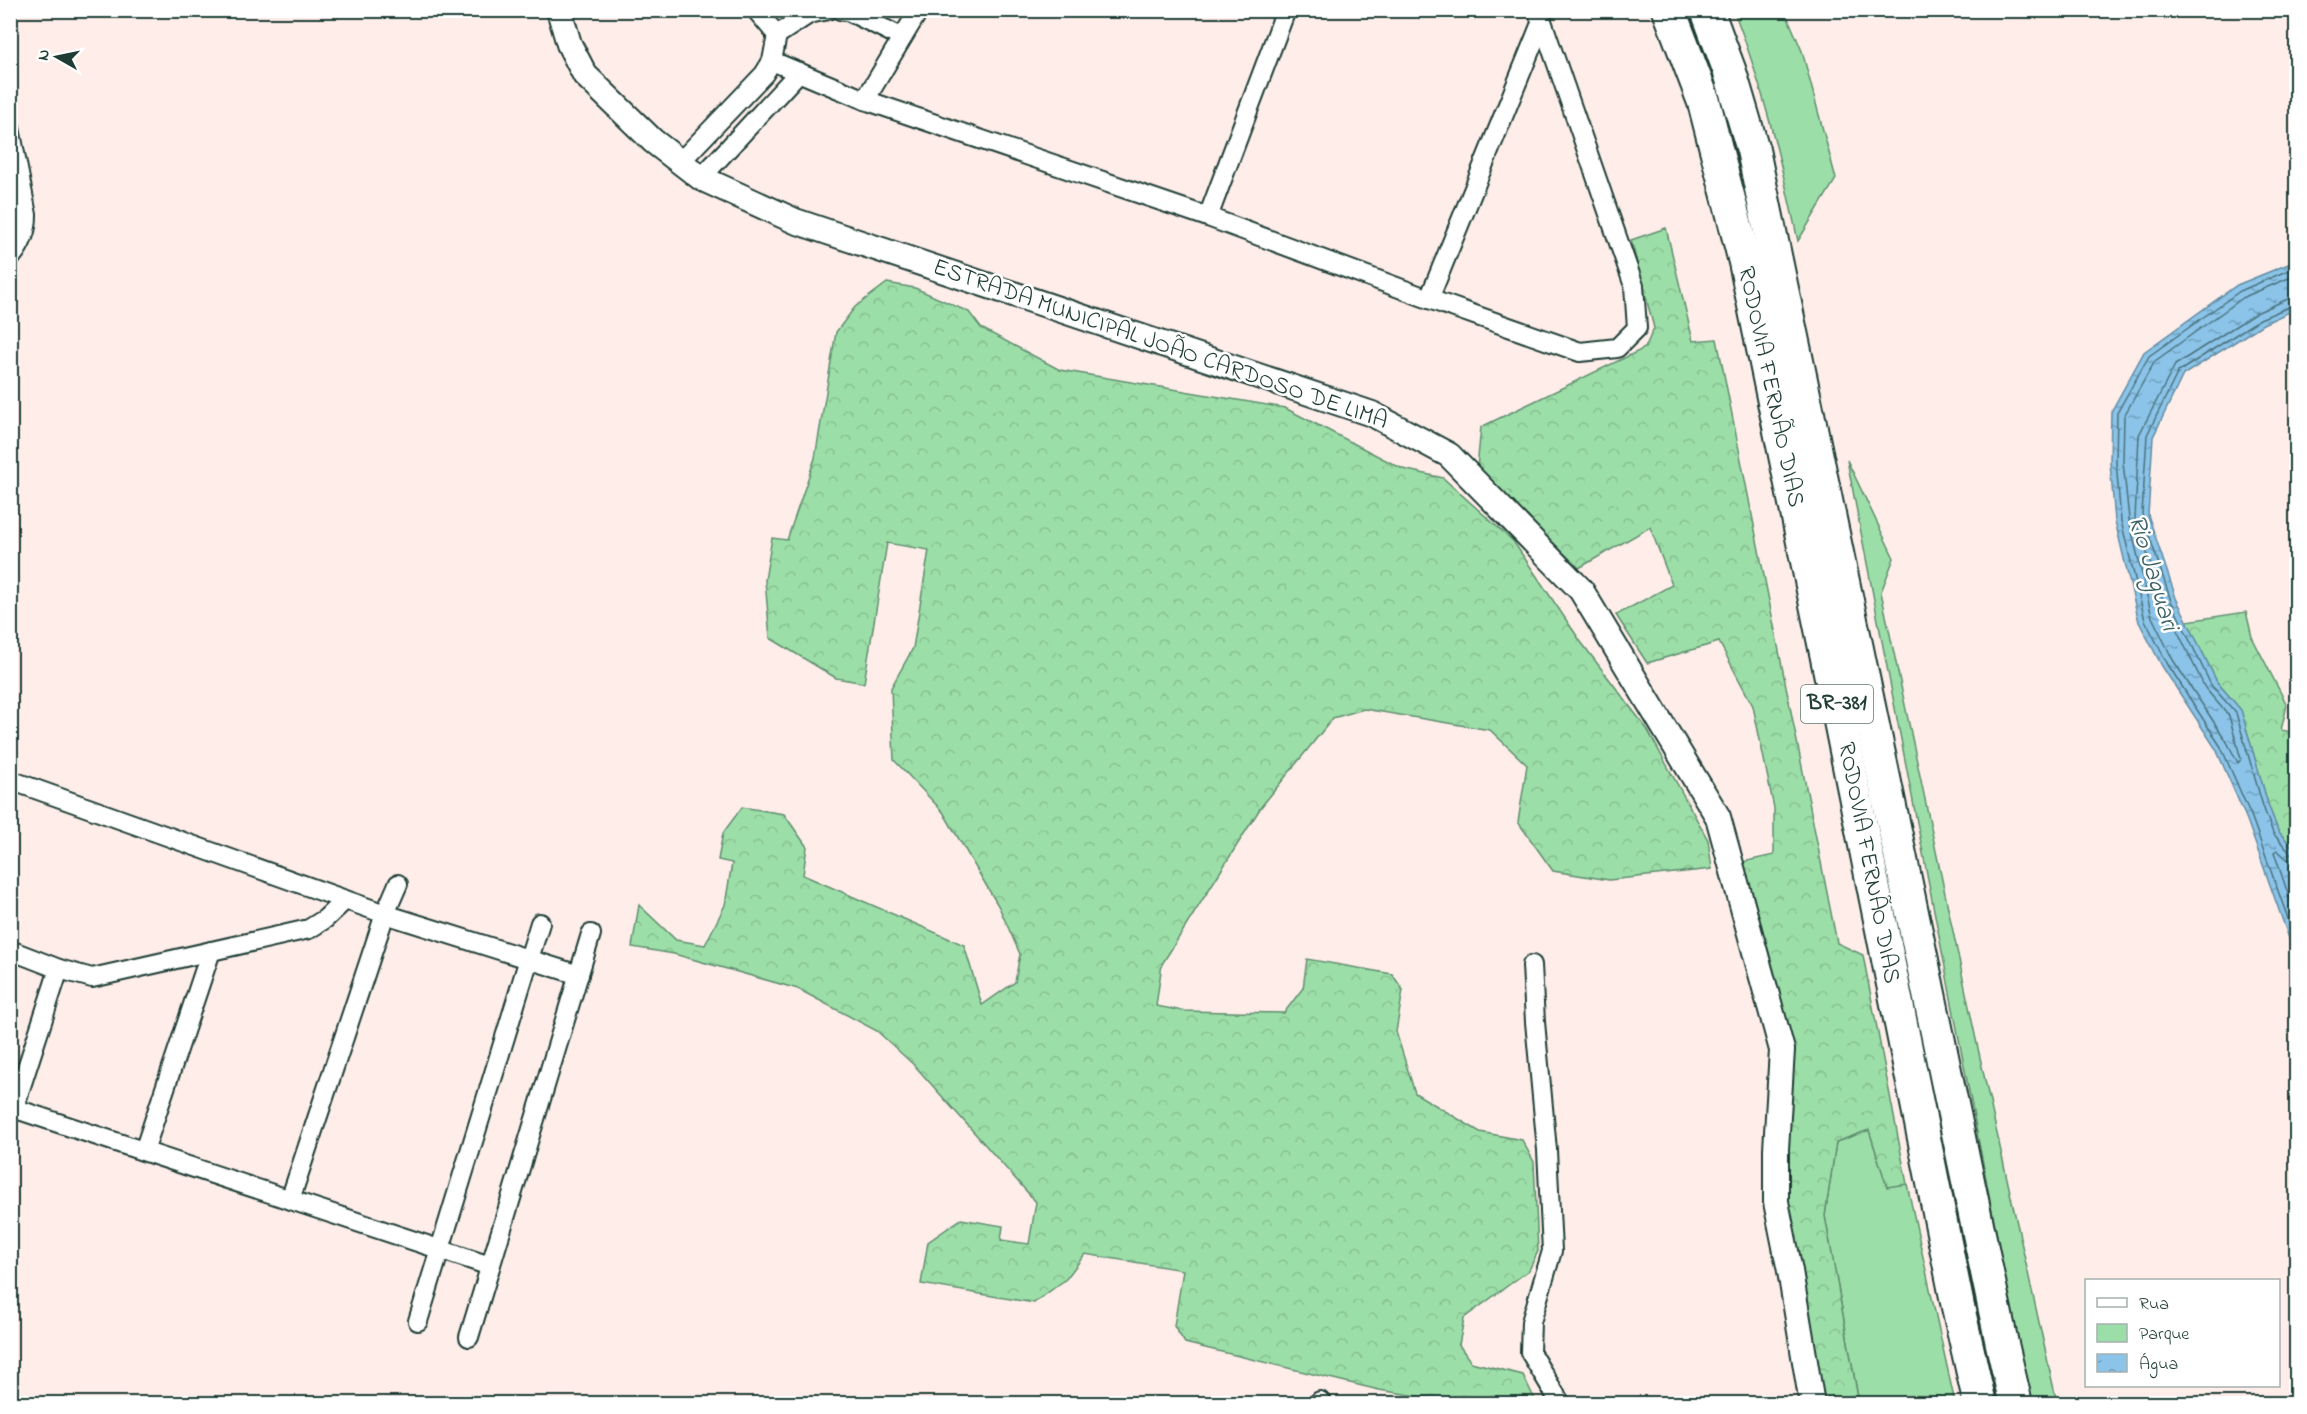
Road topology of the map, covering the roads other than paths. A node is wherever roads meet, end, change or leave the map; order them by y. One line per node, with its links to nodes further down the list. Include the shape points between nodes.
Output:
1 (559, 10): 17 (street, ESTRADA MUNICIPAL JOÃO CARDOSO DE LIMA, via 569,45 585,75)
2 (756, 10): 11 (street)
3 (828, 10): 11 (street, via 809,14)
4 (840, 10): 9 (street)
5 (919, 10): 12 (street)
6 (1669, 10): 43 (highway, RODOVIA FERNÃO DIAS / BR-381, via 1704,102 1744,262)
7 (1707, 10): 44 (highway, RODOVIA FERNÃO DIAS / BR-381, via 1753,150)
8 (1286, 11): 19 (street)
9 (866, 14): 12 (street)
10 (1539, 16): 21 (street); 21 (street, via 1634,286 1637,328 1617,348 1580,352)
11 (777, 35): 13 (street)
12 (901, 37): 15 (street)
13 (772, 61): 14 (street); 17 (street)
14 (799, 72): 15 (street); 18 (street)
15 (865, 100): 19 (street)
16 (10, 128): 20 (street, via 27,227)
17 (680, 162): 18 (street, ESTRADA MUNICIPAL JOÃO CARDOSO DE LIMA)
18 (701, 178): 42 (street, ESTRADA MUNICIPAL JOÃO CARDOSO DE LIMA, via 795,221 1372,414 1449,455 1581,590 1718,817 1782,1050 1776,1202)
19 (1208, 217): 21 (street)
20 (10, 259)
21 (1428, 299)
22 (10, 780): 24 (street)
23 (398, 884): 25 (street)
24 (345, 900): 25 (street); 29 (street, via 309,929)
25 (385, 914): 30 (street); 36 (street)
26 (540, 923): 30 (street)
27 (591, 934): 33 (street)
28 (10, 950): 32 (street)
29 (210, 951): 32 (street, via 92,978); 35 (street)
30 (529, 960): 33 (street); 37 (street)
31 (1532, 965): 41 (street, via 1552,1251 1531,1322 1530,1352)
32 (59, 969): 34 (street)
33 (579, 975): 38 (street)
34 (12, 1107): 35 (street)
35 (144, 1151): 36 (street)
36 (290, 1200): 37 (street)
37 (440, 1250): 38 (street); 39 (street)
38 (490, 1266): 40 (street)
39 (418, 1321)
40 (469, 1336)
41 (1561, 1404)
42 (1812, 1404)
43 (1980, 1404)
44 (2016, 1404)

